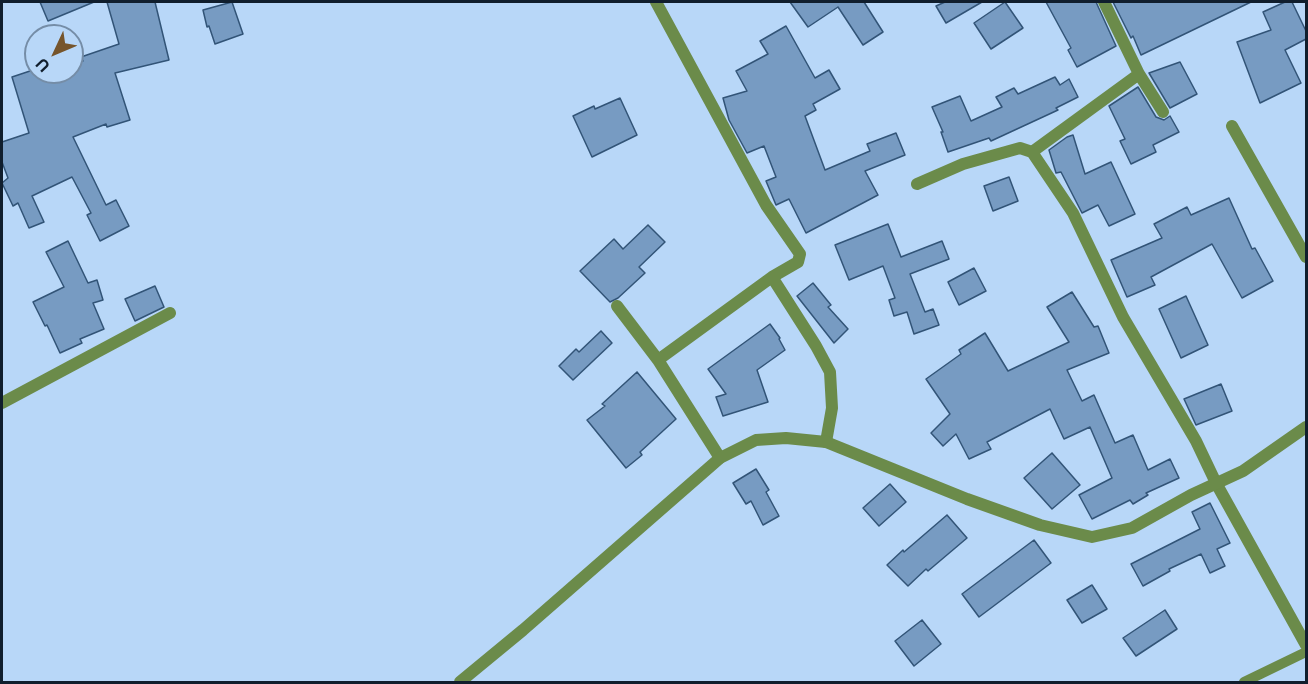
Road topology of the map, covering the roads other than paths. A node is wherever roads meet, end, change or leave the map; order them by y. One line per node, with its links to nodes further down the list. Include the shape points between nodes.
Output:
1 (656, 2): 9 (street, via 766,205 800,254 798,262)
2 (1104, 2): 3 (street)
3 (1139, 74): 4 (street); 6 (street)
4 (1163, 112)
5 (1232, 126): 8 (street)
6 (1032, 152): 7 (street, via 1020,148 963,164); 17 (street, via 1073,213 1123,317 1196,441)
7 (917, 184)
8 (1306, 256)
9 (772, 277): 12 (street); 15 (street, via 830,372 832,408)
10 (617, 306): 12 (street)
11 (170, 313): 13 (street)
12 (658, 360): 16 (street)
13 (2, 403)
14 (1306, 427): 17 (street, via 1243,471)
15 (826, 442): 16 (street, via 756,440); 17 (street, via 967,499 1029,521 1092,537 1132,528)
16 (720, 458): 20 (street)
17 (1216, 483): 18 (street)
18 (1306, 645)
19 (1306, 652): 21 (lane)
20 (460, 682)
21 (1245, 682)

